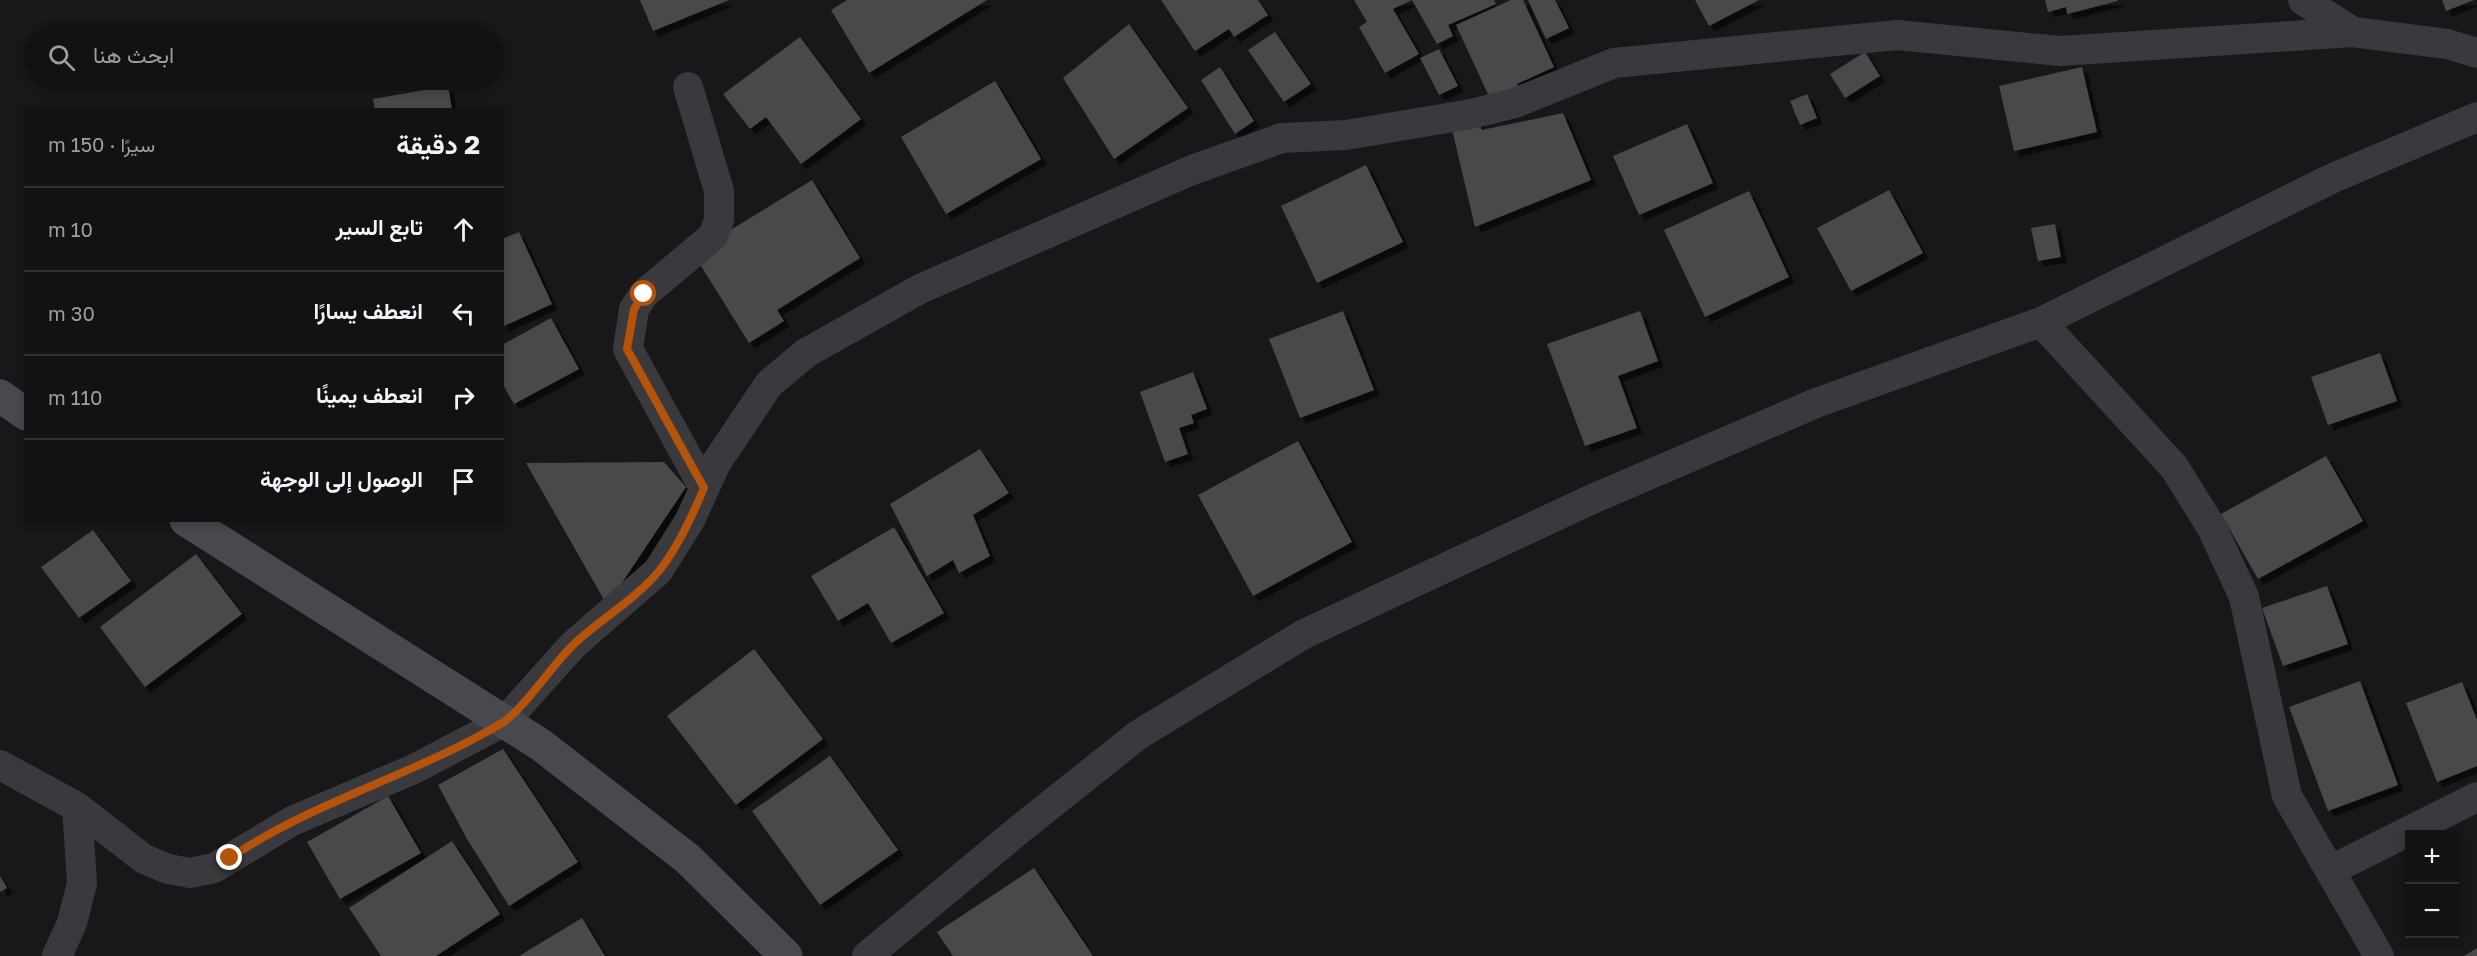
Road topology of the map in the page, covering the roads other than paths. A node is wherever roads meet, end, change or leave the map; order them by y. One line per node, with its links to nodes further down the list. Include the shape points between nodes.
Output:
1 (2303, 0): 2 (street)
2 (2353, 32): 3 (street, via 2447,44); 9 (street, via 2060,51 1897,35 1614,63 1515,104 1471,114 1346,135 1282,138 1192,170 920,289 806,353 769,384 716,463)
3 (2477, 53)
4 (688, 87): 9 (street, via 719,191 719,220 712,236 644,294 634,309 627,349)
5 (2477, 117): 6 (street, via 2333,178)
6 (2041, 322): 15 (street, via 2174,467 2212,528 2244,597 2287,796); 18 (street, via 1805,408 1590,500 1304,634 1138,735)
7 (0, 396): 8 (street)
8 (24, 413)
9 (704, 488): 11 (street, via 690,520 658,571 573,645)
10 (189, 522): 11 (street)
11 (505, 721): 14 (street, via 414,769 292,821 214,868 190,873 144,859); 17 (street, via 688,859)
12 (0, 765): 14 (street)
13 (2477, 797): 15 (street)
14 (77, 807): 16 (street, via 82,883 72,923)
15 (2331, 870): 19 (street)
16 (57, 956)
17 (786, 956)
18 (867, 956)
19 (2379, 956)

